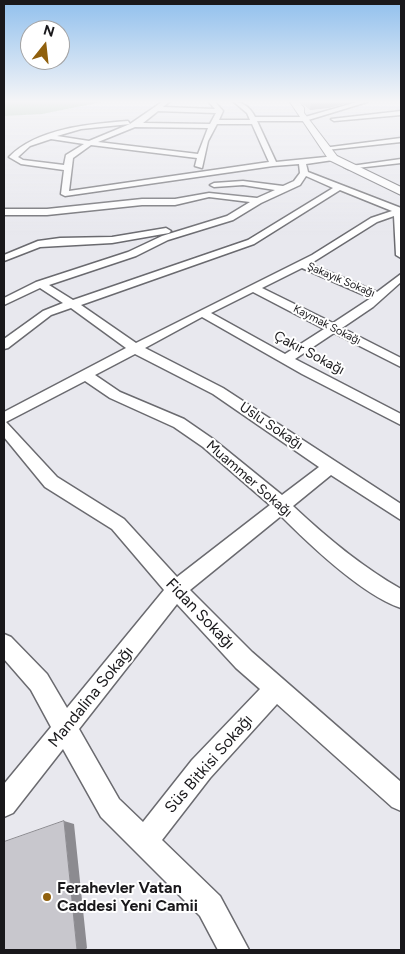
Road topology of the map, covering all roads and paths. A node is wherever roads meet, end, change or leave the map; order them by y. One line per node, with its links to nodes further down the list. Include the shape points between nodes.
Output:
1 (28, 147): 14 (street, via 15,154 14,160)
2 (85, 147): 14 (street, via 70,157)
3 (120, 147): 8 (street)
4 (204, 147): 8 (street)
5 (265, 147): 12 (street)
6 (340, 147): 7 (street)
7 (326, 148): 9 (main road)
8 (200, 156): 15 (street)
9 (333, 158): 11 (street); 13 (main road)
10 (401, 161): 13 (street)
11 (302, 162): 12 (street); 16 (street)
12 (273, 164): 15 (street)
13 (348, 166): 18 (main road)
14 (68, 168): 15 (street, via 65,194)
15 (198, 173)
16 (304, 173): 19 (street); 20 (street)
17 (214, 185): 20 (street, via 243,183)
18 (396, 186): 21 (main road)
19 (340, 187): 23 (street); 34 (street, via 251,242)
20 (287, 189): 22 (street)
21 (401, 191)
22 (258, 201): 24 (street, via 209,195 174,202 142,202 55,212); 25 (street, via 230,218)
23 (400, 211): 26 (street); 28 (street, via 374,220)
24 (4, 212)
25 (208, 226): 27 (street, via 186,226 112,240 38,244); 30 (street, via 165,238 132,254)
26 (401, 254)
27 (4, 258)
28 (302, 264): 31 (street); 32 (street, Şakayık Sokağı)
29 (401, 277): 32 (street)
30 (40, 284): 33 (street); 34 (street, Uslu Sokağı)
31 (254, 288): 35 (street); 36 (street, Kaymak Sokağı)
32 (379, 297): 36 (street)
33 (4, 302)
34 (72, 304): 37 (street, via 47,313); 38 (street, Uslu Sokağı)
35 (202, 313): 38 (street); 39 (street, Çakır Sokağı)
36 (332, 328): 39 (street); 40 (street, Kaymak Sokağı)
37 (4, 345)
38 (136, 349): 41 (street); 45 (street, Uslu Sokağı, via 218,391)
39 (286, 359): 43 (street, Çakır Sokağı)
40 (401, 363)
41 (86, 375): 42 (street); 46 (street, Muammer Sokağı, via 115,395 179,422 262,486)
42 (4, 418)
43 (401, 420)
44 (4, 427): 48 (street, Fidan Sokağı, via 50,482 118,524)
45 (330, 467): 46 (street, Mandalina Sokağı); 47 (street, Uslu Sokağı)
46 (280, 504): 48 (street, Mandalina Sokağı); 49 (street, Muammer Sokağı, via 312,535 376,585)
47 (401, 513)
48 (177, 589): 51 (street, Fidan Sokağı, via 244,660); 52 (street, Mandalina Sokağı)
49 (401, 599)
50 (4, 644): 52 (street, via 39,682)
51 (276, 688): 53 (street, Fidan Sokağı); 55 (street, Süs Bitkisi Sokağı, via 200,769)
52 (65, 729): 54 (street, Mandalina Sokağı); 55 (street, via 110,808)
53 (401, 798)
54 (4, 804)
55 (144, 841): 56 (street, via 210,906)
56 (234, 950)

